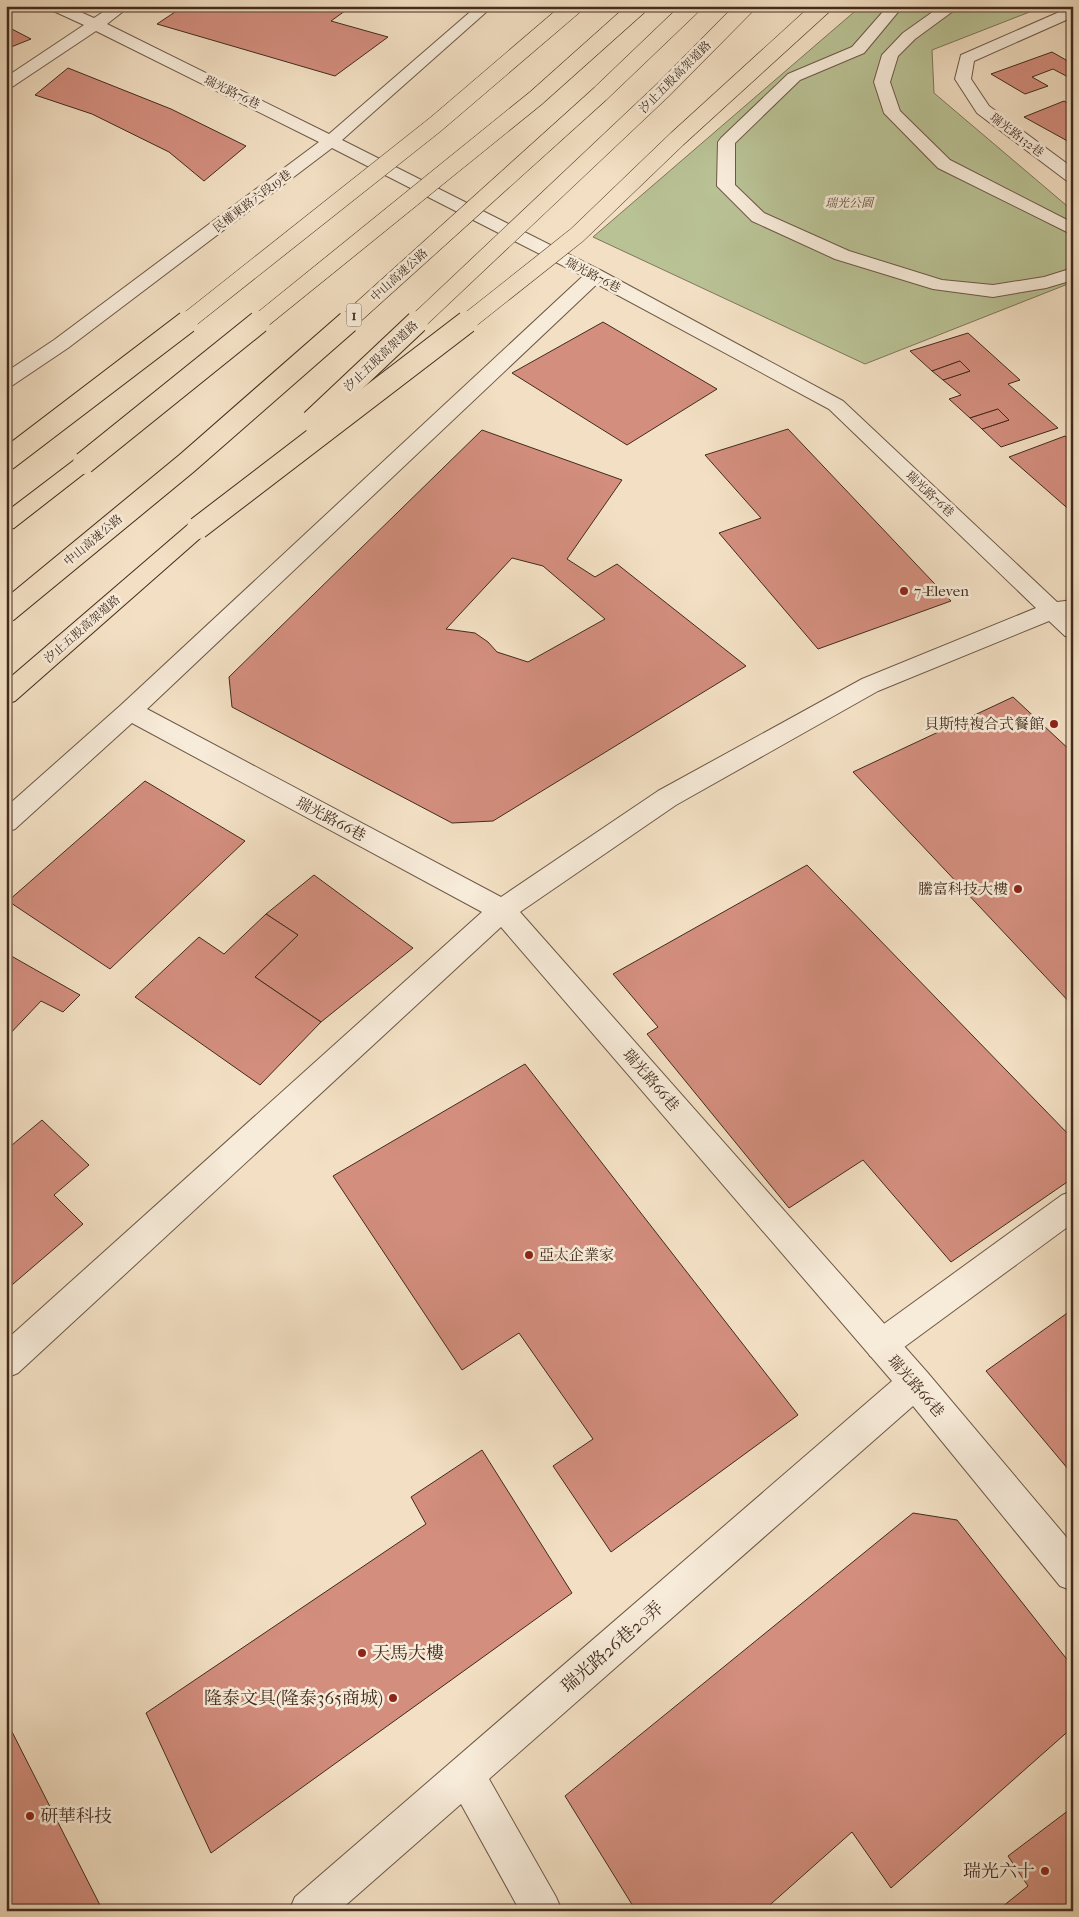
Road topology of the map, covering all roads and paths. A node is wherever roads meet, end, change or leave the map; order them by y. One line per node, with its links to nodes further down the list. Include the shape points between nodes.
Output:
1 (54, 6): 13 (street, 瑞光路76巷)
2 (123, 6): 13 (street)
3 (486, 6): 15 (street, 民權東路六段19巷)
4 (574, 6): 21 (highway, bridge, via 526,50 331,209)
5 (638, 6): 22 (highway, bridge, via 536,98)
6 (692, 6): 25 (highway, 中山高速公路 / 1, bridge, via 600,94 337,331 187,463)
7 (746, 6): 23 (highway, 汐止五股高架道路, bridge, via 664,89)
8 (823, 6): 23 (highway, bridge, via 563,246)
9 (896, 6): 18 (street, via 858,50 794,77 727,142 726,186 758,217 842,255 940,285 993,291)
10 (953, 6): 17 (street, via 909,36 890,55 882,82 892,112 944,164)
11 (1068, 6): 12 (street)
12 (1073, 10): 16 (street, 瑞光路132巷, via 967,58 963,79 983,109)
13 (95, 24): 14 (street); 15 (street, 瑞光路76巷)
14 (6, 84)
15 (331, 142): 19 (street, 瑞光路76巷); 20 (street, 民權東路六段19巷, via 61,344)
16 (1073, 177)
17 (1073, 230)
18 (1073, 274)
19 (595, 275): 24 (street, 瑞光路76巷, via 836,405); 28 (street)
20 (6, 381)
21 (6, 460)
22 (6, 523)
23 (198, 528): 27 (highway, 汐止五股高架道路)
24 (1063, 609): 26 (street, 瑞光路76巷); 30 (street, via 870,685 667,798)
25 (6, 612)
26 (1073, 630)
27 (6, 695)
28 (130, 711): 29 (street); 30 (street, 瑞光路66巷)
29 (6, 822)
30 (502, 910): 32 (street, 瑞光路66巷); 33 (street)
31 (1073, 1205): 32 (street)
32 (881, 1345): 34 (street, 瑞光路66巷)
33 (6, 1362)
34 (915, 1384): 35 (street, 瑞光路66巷); 36 (street, 瑞光路26巷20弄)
35 (1073, 1573)
36 (465, 1774): 37 (street, 瑞光路26巷20弄); 38 (street)
37 (309, 1911)
38 (542, 1911)

